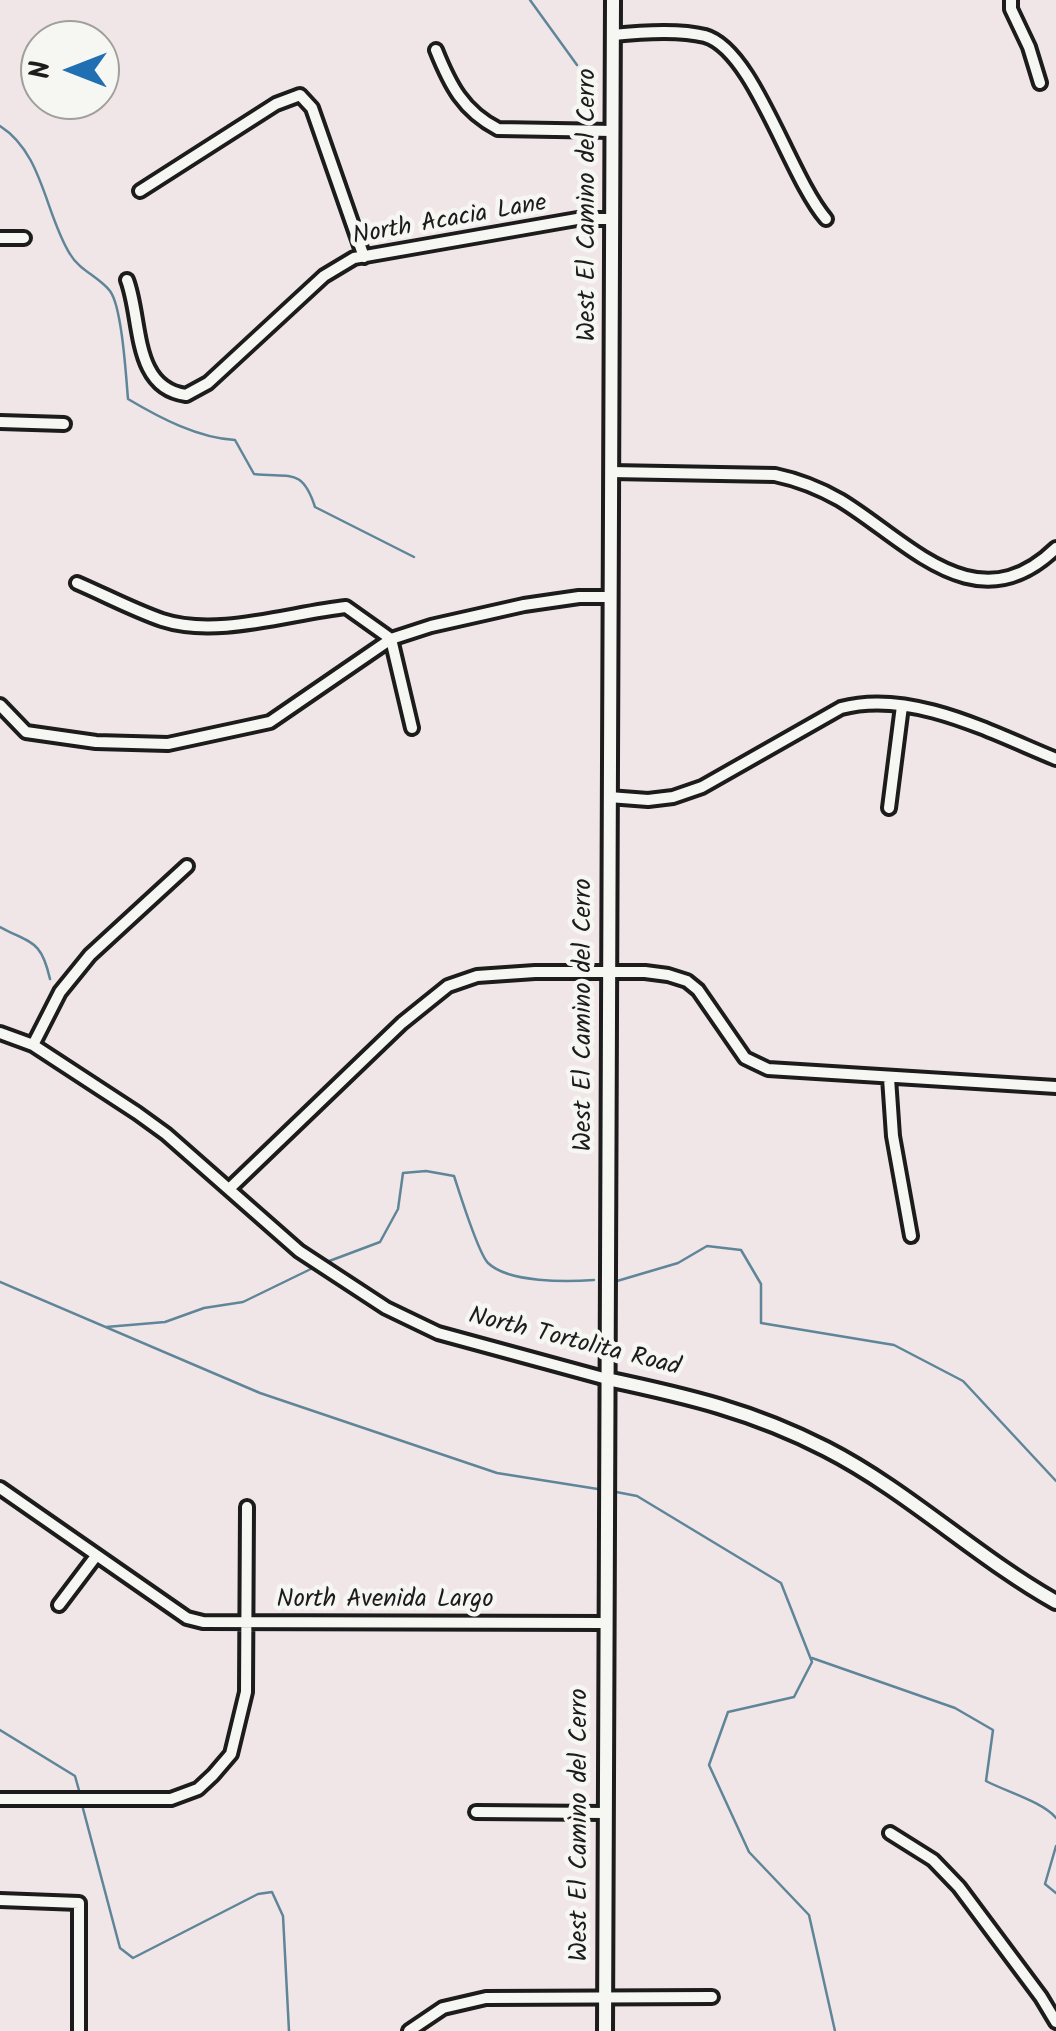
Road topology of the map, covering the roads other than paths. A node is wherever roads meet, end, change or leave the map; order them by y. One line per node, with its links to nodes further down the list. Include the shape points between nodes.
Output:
1 (613, 0): 3 (street, West El Camino del Cerro)
2 (1011, 0): 5 (street)
3 (613, 35): 6 (street, West El Camino del Cerro); 9 (street, via 706,36 734,54 809,200)
4 (436, 50): 6 (street, via 456,96 498,129)
5 (1040, 83)
6 (612, 131): 8 (street, West El Camino del Cerro)
7 (140, 191): 12 (street, via 300,94 312,108)
8 (612, 219): 12 (street, North Acacia Lane, via 577,219); 16 (street, West El Camino del Cerro)
9 (826, 219)
10 (0, 238): 11 (street)
11 (24, 238)
12 (364, 257): 13 (street, North Acacia Lane, via 342,262 208,383 186,395 163,387 148,369)
13 (127, 280)
14 (0, 422): 15 (street)
15 (64, 424)
16 (611, 472): 17 (street, via 797,480 958,577 984,581 1024,571); 19 (street, West El Camino del Cerro)
17 (1056, 548)
18 (77, 583): 20 (street, via 166,622 236,627 346,607)
19 (610, 597): 20 (street, via 524,605); 25 (street, West El Camino del Cerro)
20 (392, 639): 21 (street, via 270,722 168,744 26,732); 23 (street)
21 (0, 705)
22 (902, 706): 24 (street); 25 (street, via 841,708 702,787 673,796); 26 (street)
23 (412, 728)
24 (1056, 759)
25 (610, 796): 28 (street, West El Camino del Cerro)
26 (889, 808)
27 (187, 866): 30 (street, via 86,961 60,992)
28 (608, 972): 31 (street, via 687,981 745,1058 768,1069); 33 (street, via 493,974 448,986); 35 (street, West El Camino del Cerro)
29 (0, 1033): 30 (street, North Tortolita Road)
30 (32, 1046): 33 (street, North Tortolita Road, via 166,1134)
31 (889, 1078): 32 (street); 34 (street)
32 (1056, 1087)
33 (229, 1188): 35 (street, North Tortolita Road, via 299,1251 386,1308 438,1333)
34 (911, 1236)
35 (607, 1379): 39 (street, North Tortolita Road, via 726,1406 827,1450); 42 (street, West El Camino del Cerro)
36 (0, 1488): 38 (street)
37 (248, 1507): 41 (street)
38 (96, 1556): 40 (street); 41 (street, via 186,1618)
39 (1056, 1602)
40 (59, 1605)
41 (248, 1622): 42 (street, North Avenida Largo); 43 (street, North Avenida Largo, via 241,1724 230,1754 198,1789 171,1799)
42 (606, 1623): 45 (street, West El Camino del Cerro)
43 (0, 1799)
44 (476, 1812): 45 (street)
45 (605, 1813): 49 (street, West El Camino del Cerro)
46 (890, 1833): 50 (street, via 934,1860 960,1887)
47 (0, 1900): 51 (street, via 79,1903)
48 (712, 1997): 49 (street)
49 (604, 1998): 52 (street, via 486,1998 443,2008); 53 (street, West El Camino del Cerro)
50 (1056, 2022)
51 (79, 2031)
52 (409, 2031)
53 (605, 2031)

